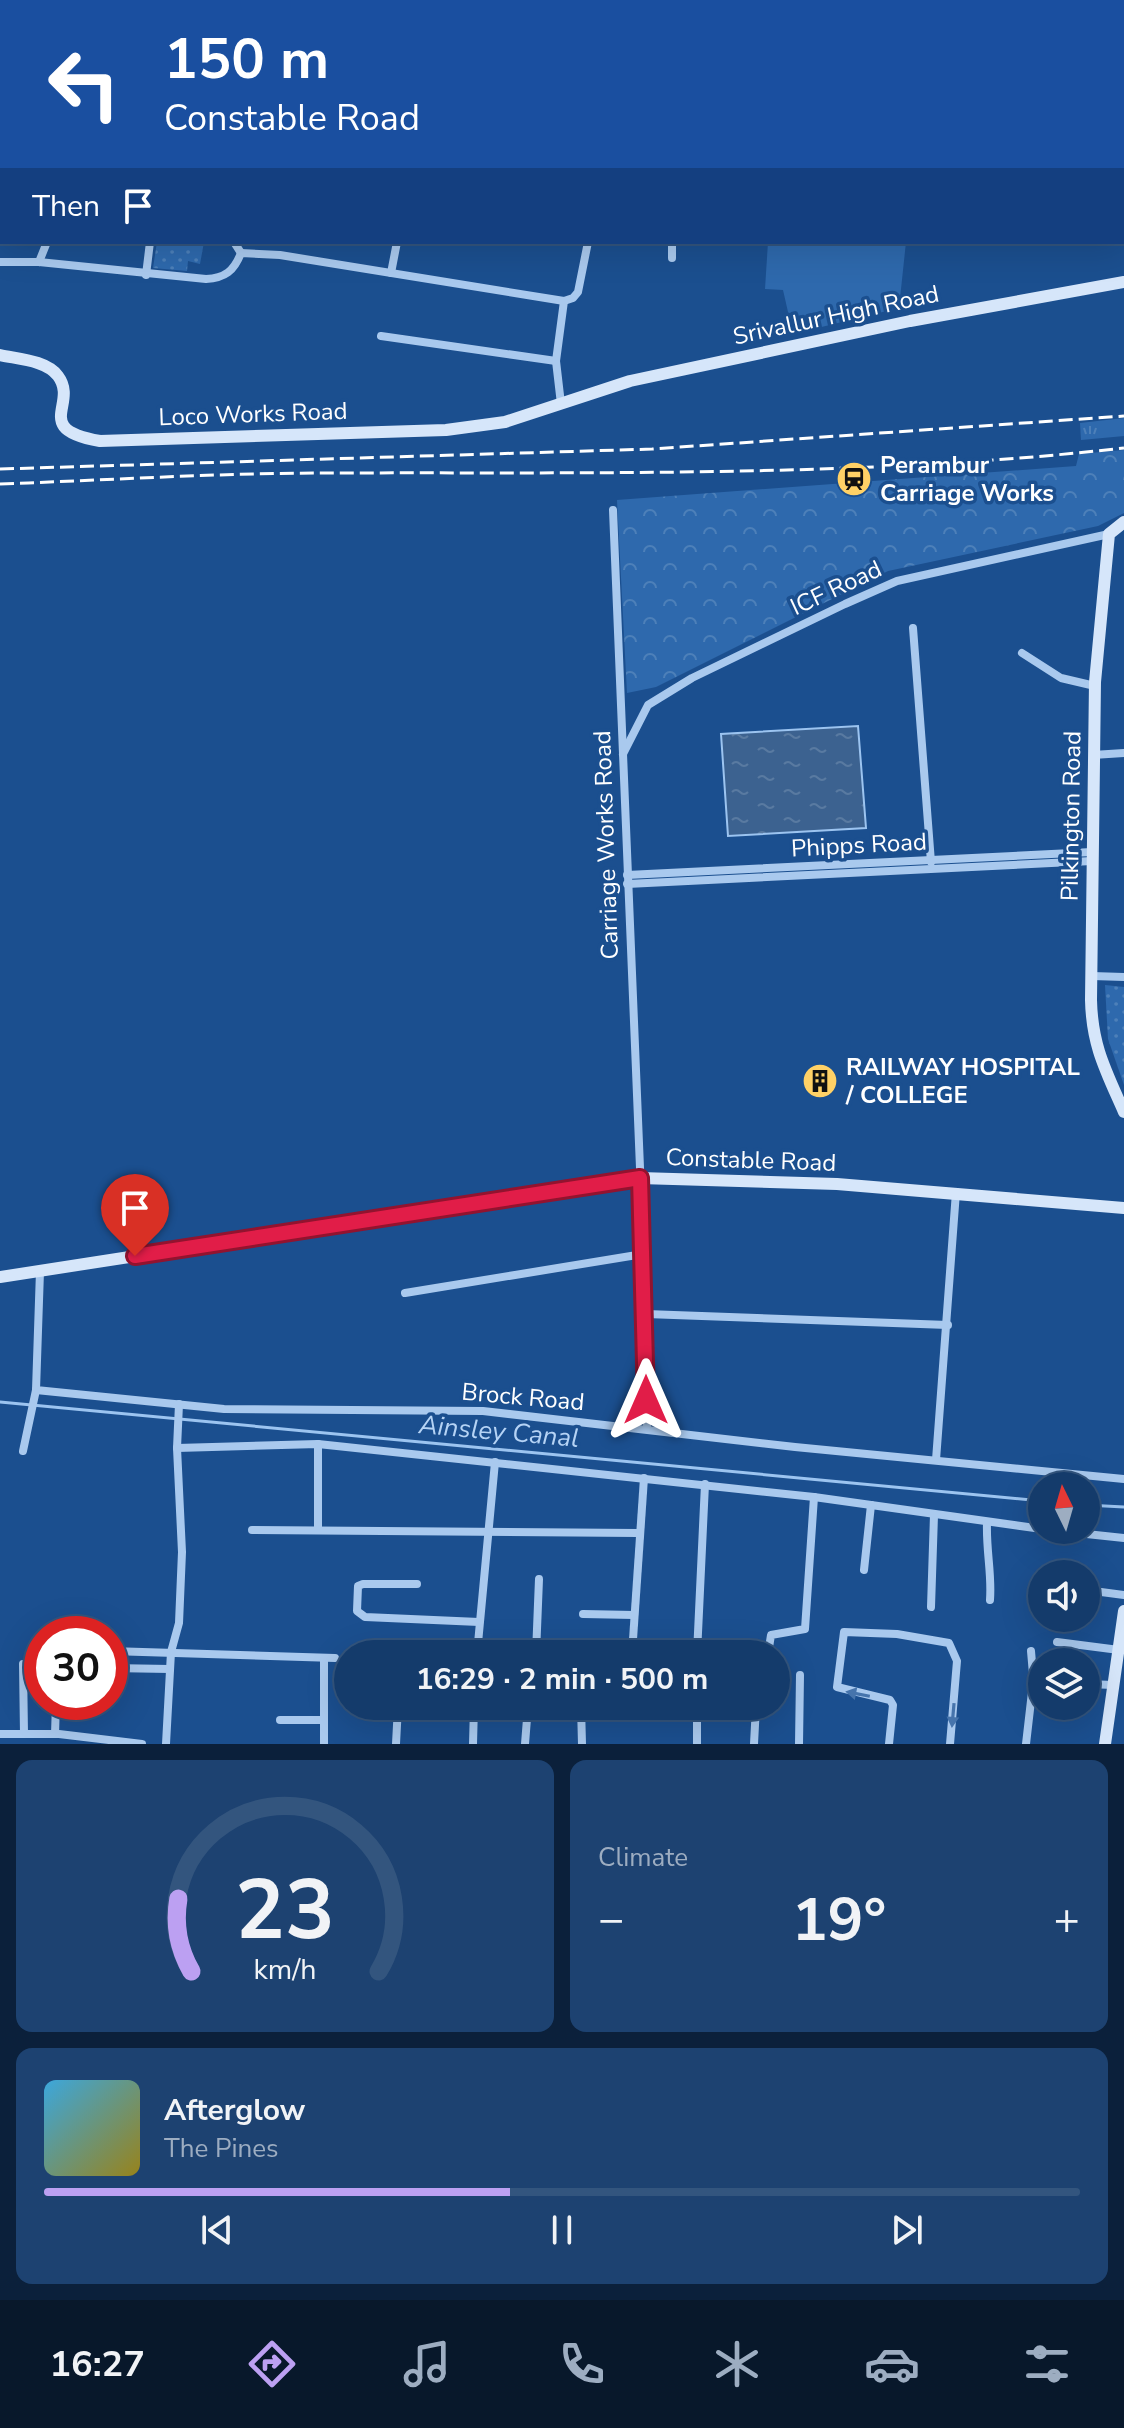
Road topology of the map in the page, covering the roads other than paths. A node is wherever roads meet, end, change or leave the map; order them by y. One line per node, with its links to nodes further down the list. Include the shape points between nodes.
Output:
1 (46, 244): 12 (street)
2 (150, 244): 14 (street)
3 (235, 244): 8 (street)
4 (283, 244): 9 (street)
5 (397, 244): 13 (street)
6 (588, 244): 16 (street, via 578,292)
7 (672, 244): 10 (street)
8 (241, 253): 9 (street); 14 (street, via 222,278)
9 (280, 255): 13 (street)
10 (672, 258)
11 (0, 262): 12 (street)
12 (39, 262): 14 (street)
13 (391, 273): 16 (street)
14 (146, 275)
15 (1124, 282): 20 (street, Srivallur High Road, via 661,374)
16 (564, 301): 19 (street)
17 (381, 336): 19 (street)
18 (0, 355): 20 (street, Loco Works Road, via 44,365 57,374 63,426 77,437 100,441 446,430 505,422)
19 (556, 361): 20 (street)
20 (561, 404)
21 (613, 510): 29 (street, Carriage Works Road)
22 (1124, 522): 24 (street)
23 (1124, 533): 24 (street)
24 (1109, 534): 27 (street, Pilkington Road); 29 (street, ICF Road, via 897,581 845,604 648,705)
25 (913, 628): 32 (street)
26 (1022, 653): 27 (street, via 1061,678)
27 (1095, 686): 30 (street, Pilkington Road)
28 (1124, 753): 30 (street)
29 (622, 755): 33 (street, Carriage Works Road)
30 (1093, 755): 31 (street, Pilkington Road)
31 (1092, 856): 32 (street, Phipps Road); 33 (street, Phipps Road); 34 (street, Pilkington Road)
32 (931, 862): 33 (street, Phipps Road)
33 (627, 880): 37 (street, Carriage Works Road)
34 (1092, 976): 35 (street); 36 (street, Pilkington Road, via 1092,1032)
35 (1124, 977)
36 (1124, 1112)
37 (640, 1178): 38 (street, Constable Road); 40 (street, Carriage Works Road); 41 (street, Constable Road)
38 (956, 1192): 39 (street, Constable Road); 45 (street)
39 (1124, 1208)
40 (643, 1254): 43 (street); 44 (street, Carriage Works Road)
41 (40, 1271): 42 (street, Constable Road); 46 (street)
42 (0, 1277)
43 (405, 1293)
44 (646, 1314): 45 (street); 48 (street, Carriage Works Road)
45 (948, 1325): 52 (street)
46 (36, 1390): 47 (street, Brock Road); 51 (street)
47 (179, 1404): 48 (street, Brock Road, via 483,1411); 50 (street)
48 (647, 1429): 52 (street, Brock Road)
49 (318, 1444): 50 (street); 53 (street); 62 (street)
50 (177, 1448): 87 (street, via 182,1552 179,1623)
51 (23, 1451)
52 (936, 1460): 55 (street, Brock Road)
53 (495, 1462): 54 (street); 64 (street)
54 (644, 1478): 56 (street); 65 (street)
55 (1124, 1479)
56 (705, 1484): 57 (street); 83 (street)
57 (814, 1497): 58 (street); 84 (street, via 805,1629 771,1635)
58 (871, 1505): 59 (street); 68 (street)
59 (934, 1515): 60 (street); 74 (street)
60 (987, 1523): 61 (street); 73 (street)
61 (1028, 1527)
62 (318, 1529): 63 (street); 64 (street)
63 (252, 1530)
64 (488, 1530): 65 (street); 78 (street)
65 (638, 1533): 77 (street)
66 (1100, 1535): 67 (street)
67 (1124, 1538)
68 (864, 1570)
69 (539, 1579): 81 (street)
70 (417, 1584): 78 (street, via 358,1586 357,1611 365,1617)
71 (1100, 1592): 72 (street)
72 (1124, 1595)
73 (990, 1600)
74 (931, 1607)
75 (1124, 1611): 79 (street)
76 (583, 1614): 77 (street)
77 (634, 1615): 82 (street)
78 (479, 1622): 80 (street)
79 (1123, 1629): 90 (street)
80 (478, 1640)
81 (537, 1640)
82 (633, 1640)
83 (698, 1640)
84 (770, 1640)
85 (1057, 1642): 90 (street)
86 (128, 1651): 87 (street)
87 (171, 1652): 88 (street); 93 (street)
88 (324, 1658): 89 (street); 98 (street)
89 (334, 1658)
90 (1120, 1658): 95 (street)
91 (23, 1664): 107 (street)
92 (128, 1668): 93 (street)
93 (170, 1669): 111 (street)
94 (800, 1675): 119 (street)
95 (1117, 1689): 123 (street)
96 (55, 1720): 108 (street)
97 (280, 1720): 98 (street)
98 (323, 1720): 112 (street)
99 (397, 1720): 113 (street)
100 (474, 1720): 114 (street)
101 (527, 1720): 115 (street)
102 (581, 1720): 116 (street)
103 (697, 1720): 117 (street)
104 (755, 1720): 118 (street)
105 (1031, 1720): 122 (street)
106 (0, 1734): 107 (street)
107 (24, 1734): 108 (street)
108 (55, 1734): 109 (street)
109 (132, 1744): 110 (street)
110 (142, 1744)
111 (166, 1744)
112 (324, 1744)
113 (396, 1744)
114 (473, 1744)
115 (525, 1744)
116 (582, 1744)
117 (697, 1744)
118 (754, 1744)
119 (799, 1744)
120 (889, 1744): 121 (street, one-way to 121, via 890,1700 836,1685 845,1632 945,1640 953,1647 957,1661)
121 (950, 1744)
122 (1026, 1744)
123 (1105, 1744)

